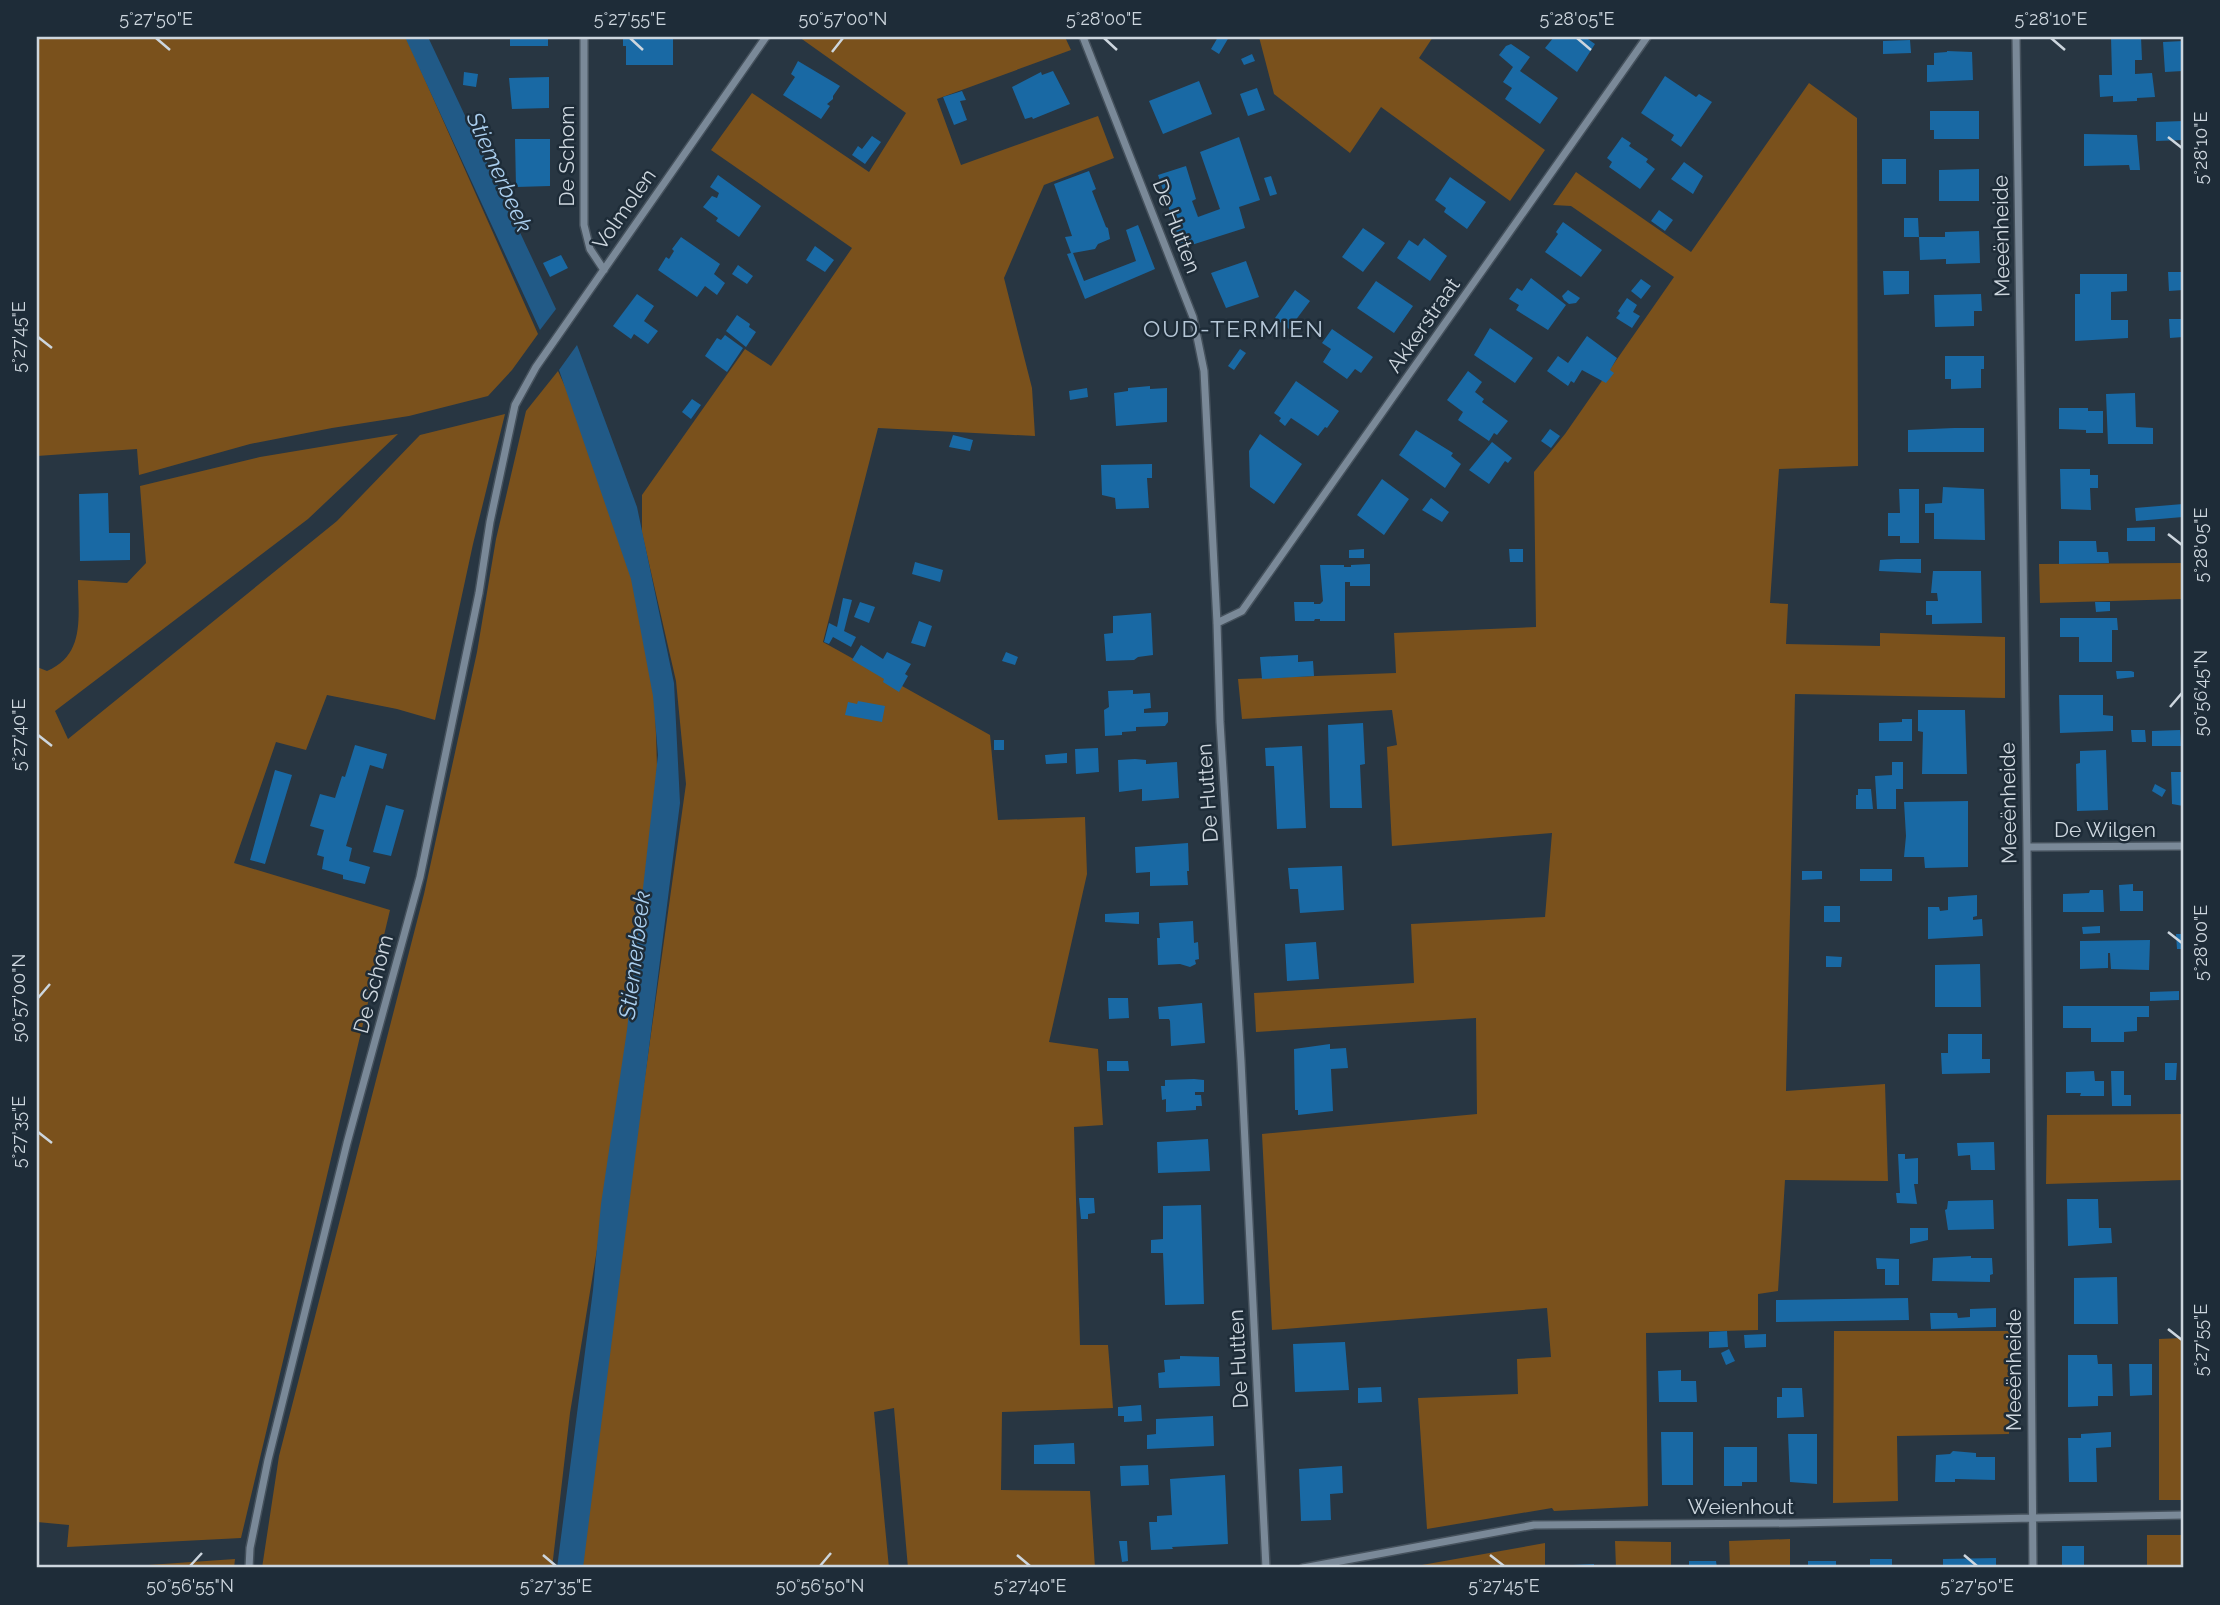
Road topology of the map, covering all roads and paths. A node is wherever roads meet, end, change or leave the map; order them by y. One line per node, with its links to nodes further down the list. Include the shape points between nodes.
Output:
1 (584, 37): 6 (street, De Schom, via 584,225 590,249)
2 (766, 37): 6 (street, Volmolen)
3 (1083, 37): 8 (street, De Hutten, via 1193,317 1204,371)
4 (1647, 37): 8 (street, Akkerstraat, via 1242,611)
5 (2016, 37): 10 (street, Meeënheide)
6 (604, 270): 7 (street, Volmolen)
7 (515, 405): 13 (street, De Schom, via 420,877 347,1143 268,1460)
8 (1217, 623): 14 (street, De Hutten)
9 (2183, 846): 10 (street, De Wilgen)
10 (2027, 847): 12 (street, Meeënheide)
11 (2183, 1515): 12 (street, Weienhout)
12 (2032, 1517): 15 (street, Weienhout, via 1534,1525); 16 (street, Meeënheide)
13 (249, 1568)
14 (1266, 1568)
15 (1303, 1568)
16 (2033, 1568)

